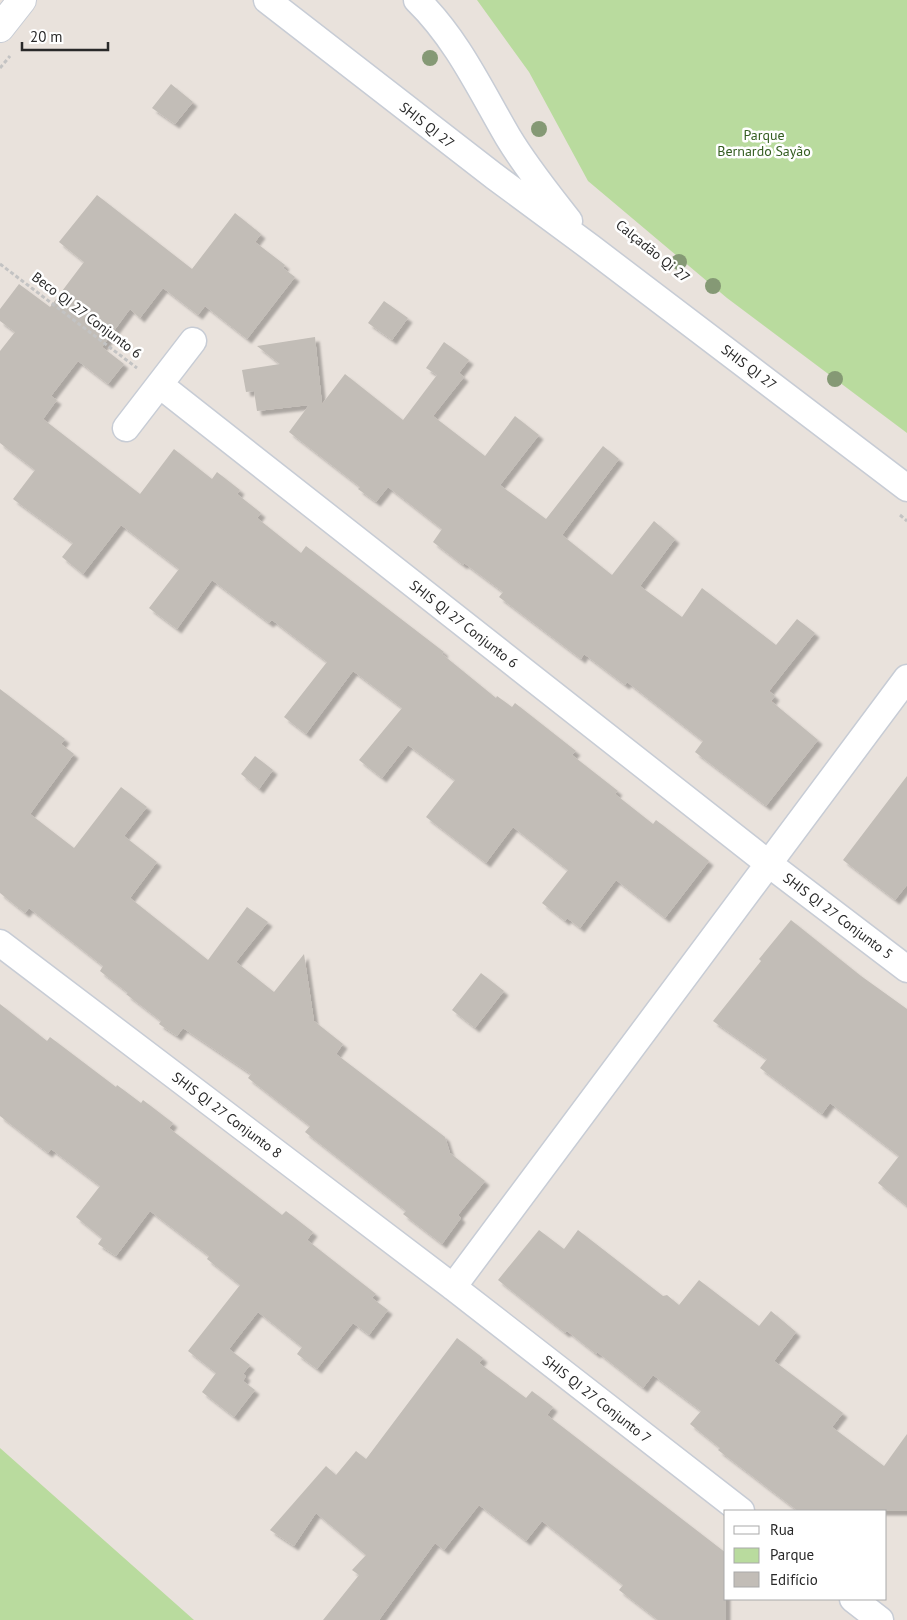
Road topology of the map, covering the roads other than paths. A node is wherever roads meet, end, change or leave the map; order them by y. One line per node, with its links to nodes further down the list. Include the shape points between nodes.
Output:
1 (22, 0): 4 (street)
2 (267, 0): 5 (street, SHIS QI 27, via 428,127)
3 (417, 0): 5 (street, SHIS QI 27, via 435,17 459,51 530,172)
4 (0, 28)
5 (590, 247): 9 (street, SHIS QI 27)
6 (194, 341): 7 (street)
7 (160, 385): 8 (street); 11 (street, SHIS QI 27 Conjunto 6)
8 (126, 428)
9 (907, 488)
10 (907, 678): 11 (street)
11 (769, 864): 13 (street, SHIS QI 27 Conjunto 5); 14 (street)
12 (0, 943): 14 (street, SHIS QI 27 Conjunto 8)
13 (907, 969)
14 (453, 1286): 15 (street, SHIS QI 27 Conjunto 7)
15 (740, 1510)
16 (854, 1600): 17 (street)
17 (880, 1620)

